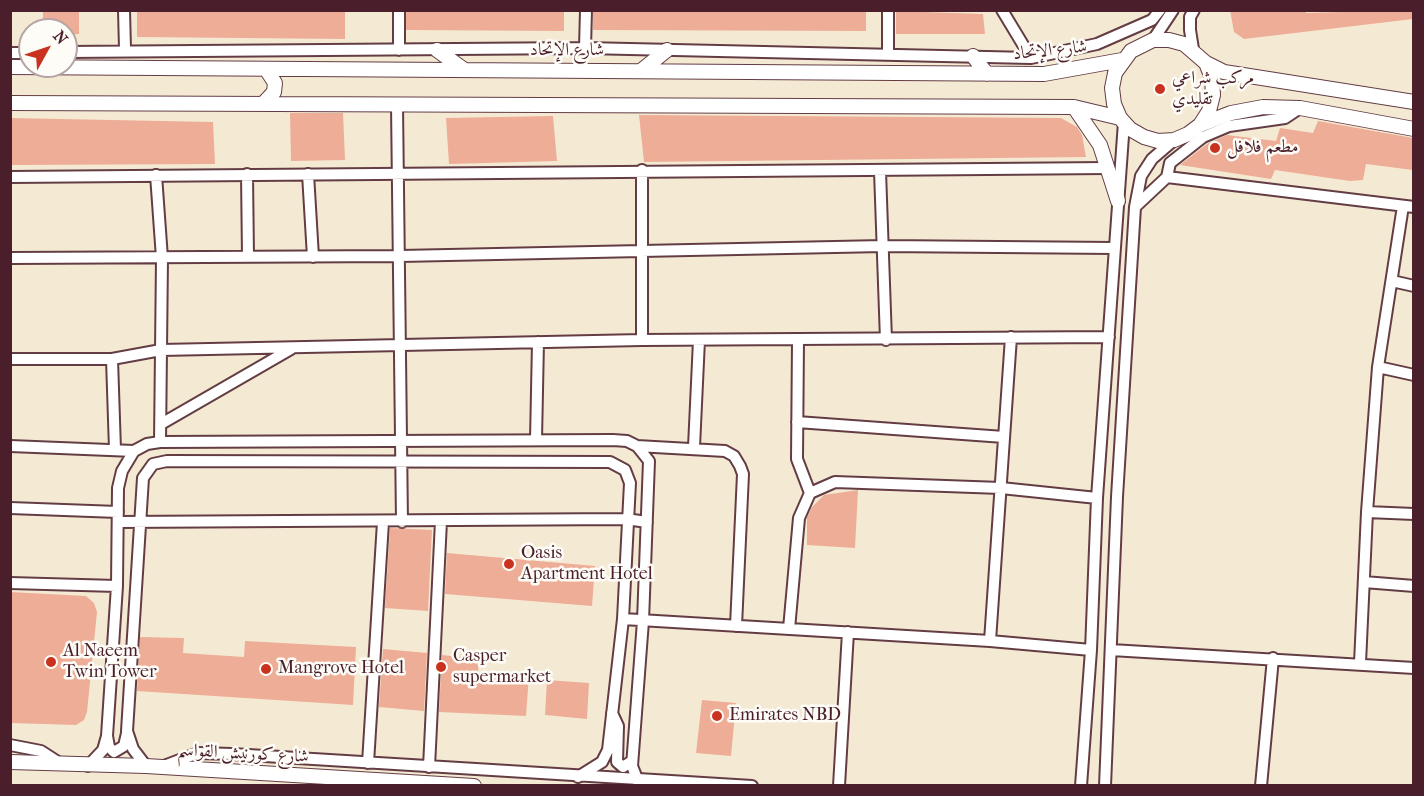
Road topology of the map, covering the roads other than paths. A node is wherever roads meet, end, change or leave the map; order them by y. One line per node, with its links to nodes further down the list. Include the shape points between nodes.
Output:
1 (124, 10): 11 (street)
2 (399, 10): 13 (street)
3 (586, 10): 10 (street)
4 (888, 10): 17 (street)
5 (1002, 10): 19 (street)
6 (1160, 10): 19 (street, via 1152,20 1097,44)
7 (1173, 10): 9 (street)
8 (1194, 10): 12 (street, via 1190,17)
9 (1153, 40): 12 (main road, via 1169,40); 20 (main road, via 1141,44)
10 (585, 48): 14 (street); 15 (street)
11 (125, 49): 13 (street); 16 (street)
12 (1193, 49): 21 (main road)
13 (399, 50): 14 (street)
14 (437, 50): 24 (main road)
15 (667, 50): 17 (street); 25 (main road)
16 (78, 51)
17 (888, 54): 18 (street)
18 (973, 56): 19 (street); 26 (main road)
19 (1031, 58)
20 (1122, 60): 26 (main road, شارع الإتحاد, via 1044,74); 33 (main road, via 1112,88)
21 (1206, 63): 27 (main road, via 1224,72 1250,77); 34 (main road, via 1213,95)
22 (10, 68): 23 (main road, شارع الإتحاد)
23 (266, 69): 24 (main road, شارع الإتحاد); 29 (main road, via 275,83 274,92)
24 (462, 69): 25 (main road, شارع الإتحاد)
25 (642, 70): 26 (main road, شارع الإتحاد)
26 (987, 74)
27 (1413, 102)
28 (10, 103): 29 (main road)
29 (262, 104): 30 (main road)
30 (397, 105): 31 (main road); 40 (street)
31 (1074, 107): 33 (main road); 37 (main road, via 1100,145)
32 (1300, 108): 34 (main road, via 1263,107); 35 (main road); 45 (street, via 1285,118 1234,124 1212,131 1170,163)
33 (1122, 120): 36 (main road, via 1144,137); 46 (street)
34 (1200, 125): 36 (main road)
35 (1413, 129)
36 (1174, 140): 48 (street, via 1152,159 1141,176)
37 (1109, 168): 39 (street); 46 (main road)
38 (642, 170): 39 (street); 40 (street); 51 (street)
39 (880, 171): 49 (street)
40 (398, 173): 42 (street); 52 (street)
41 (247, 174): 42 (street); 43 (street); 53 (street)
42 (308, 174): 54 (street)
43 (156, 175): 44 (street); 56 (street)
44 (10, 177)
45 (1167, 177): 47 (street); 48 (street)
46 (1118, 201): 50 (street)
47 (1408, 206): 57 (street)
48 (1135, 207): 109 (street)
49 (883, 246): 50 (street); 51 (street); 63 (street)
50 (1114, 248): 60 (street)
51 (642, 251): 52 (street); 61 (street)
52 (400, 256): 54 (street); 66 (street)
53 (248, 257): 54 (street); 56 (street)
54 (313, 257)
55 (10, 258): 56 (street)
56 (162, 258): 68 (street)
57 (1392, 281): 58 (street); 71 (street)
58 (1413, 286)
59 (1011, 337): 60 (street); 63 (street); 75 (street)
60 (1109, 337): 87 (street)
61 (642, 340): 62 (street); 65 (street)
62 (699, 340): 64 (street); 81 (street)
63 (886, 340): 64 (street)
64 (798, 341): 73 (street)
65 (538, 342): 66 (street); 76 (street)
66 (400, 345): 67 (street); 78 (street)
67 (294, 347): 68 (street); 74 (street)
68 (161, 350): 70 (street); 74 (street)
69 (10, 359): 70 (street)
70 (112, 359): 82 (street)
71 (1378, 367): 72 (street); 89 (street)
72 (1413, 375)
73 (797, 422): 75 (street); 86 (street, via 798,466)
74 (160, 424): 77 (street)
75 (1004, 437): 85 (street)
76 (536, 440): 78 (street); 80 (street, via 613,440)
77 (160, 442): 78 (street); 83 (street)
78 (401, 442): 84 (street)
79 (10, 446): 82 (street)
80 (636, 446): 81 (street); 96 (street, via 649,461)
81 (694, 447): 104 (street, via 725,450 734,456 743,474)
82 (115, 450): 83 (street)
83 (134, 451): 91 (street, via 122,471)
84 (402, 463): 92 (street, via 610,462 628,476); 95 (street); 97 (street, via 160,461 143,478)
85 (1001, 488): 86 (street, via 835,482); 87 (street); 107 (street)
86 (810, 493): 105 (street, via 799,518)
87 (1097, 498): 108 (street)
88 (10, 508): 91 (street)
89 (1367, 512): 90 (street); 98 (street)
90 (1413, 514)
91 (118, 517): 97 (street); 100 (street)
92 (626, 519): 93 (street); 96 (street); 102 (street)
93 (441, 521): 95 (street); 123 (street)
94 (383, 522): 95 (street); 97 (street); 119 (street)
95 (402, 522)
96 (648, 522): 103 (street)
97 (141, 523): 114 (street)
98 (1364, 582): 101 (street); 111 (street)
99 (10, 583): 100 (street)
100 (117, 586): 115 (street)
101 (1413, 586)
102 (623, 619): 103 (street); 113 (street)
103 (643, 621): 104 (street); 117 (street)
104 (736, 626): 105 (street)
105 (789, 628): 106 (street)
106 (848, 632): 107 (street); 128 (street)
107 (990, 641): 108 (street)
108 (1091, 650): 129 (street)
109 (1111, 650): 110 (street); 130 (street)
110 (1273, 658): 111 (street); 131 (street)
111 (1360, 663): 112 (street)
112 (1413, 668)
113 (612, 713): 117 (street, via 618,726 617,762 623,766); 124 (street, via 608,750 602,762)
114 (127, 732): 115 (street, via 124,746 118,752 111,751); 122 (street, via 133,749)
115 (106, 736): 121 (street, via 103,750)
116 (10, 745): 120 (street, via 41,751)
117 (632, 761): 125 (street)
118 (10, 762): 120 (main road, شارع كورنيش القواسم)
119 (368, 763): 122 (street, via 198,753); 123 (street)
120 (64, 765): 121 (main road, شارع كورنيش القواسم)
121 (87, 766): 122 (main road, شارع كورنيش القواسم)
122 (153, 767): 126 (main road, شارع كورنيش القواسم)
123 (429, 767): 124 (street)
124 (578, 777): 125 (street)
125 (638, 782): 127 (street)
126 (474, 786)
127 (752, 786)
128 (839, 786)
129 (1082, 786)
130 (1105, 786)
131 (1261, 786)

